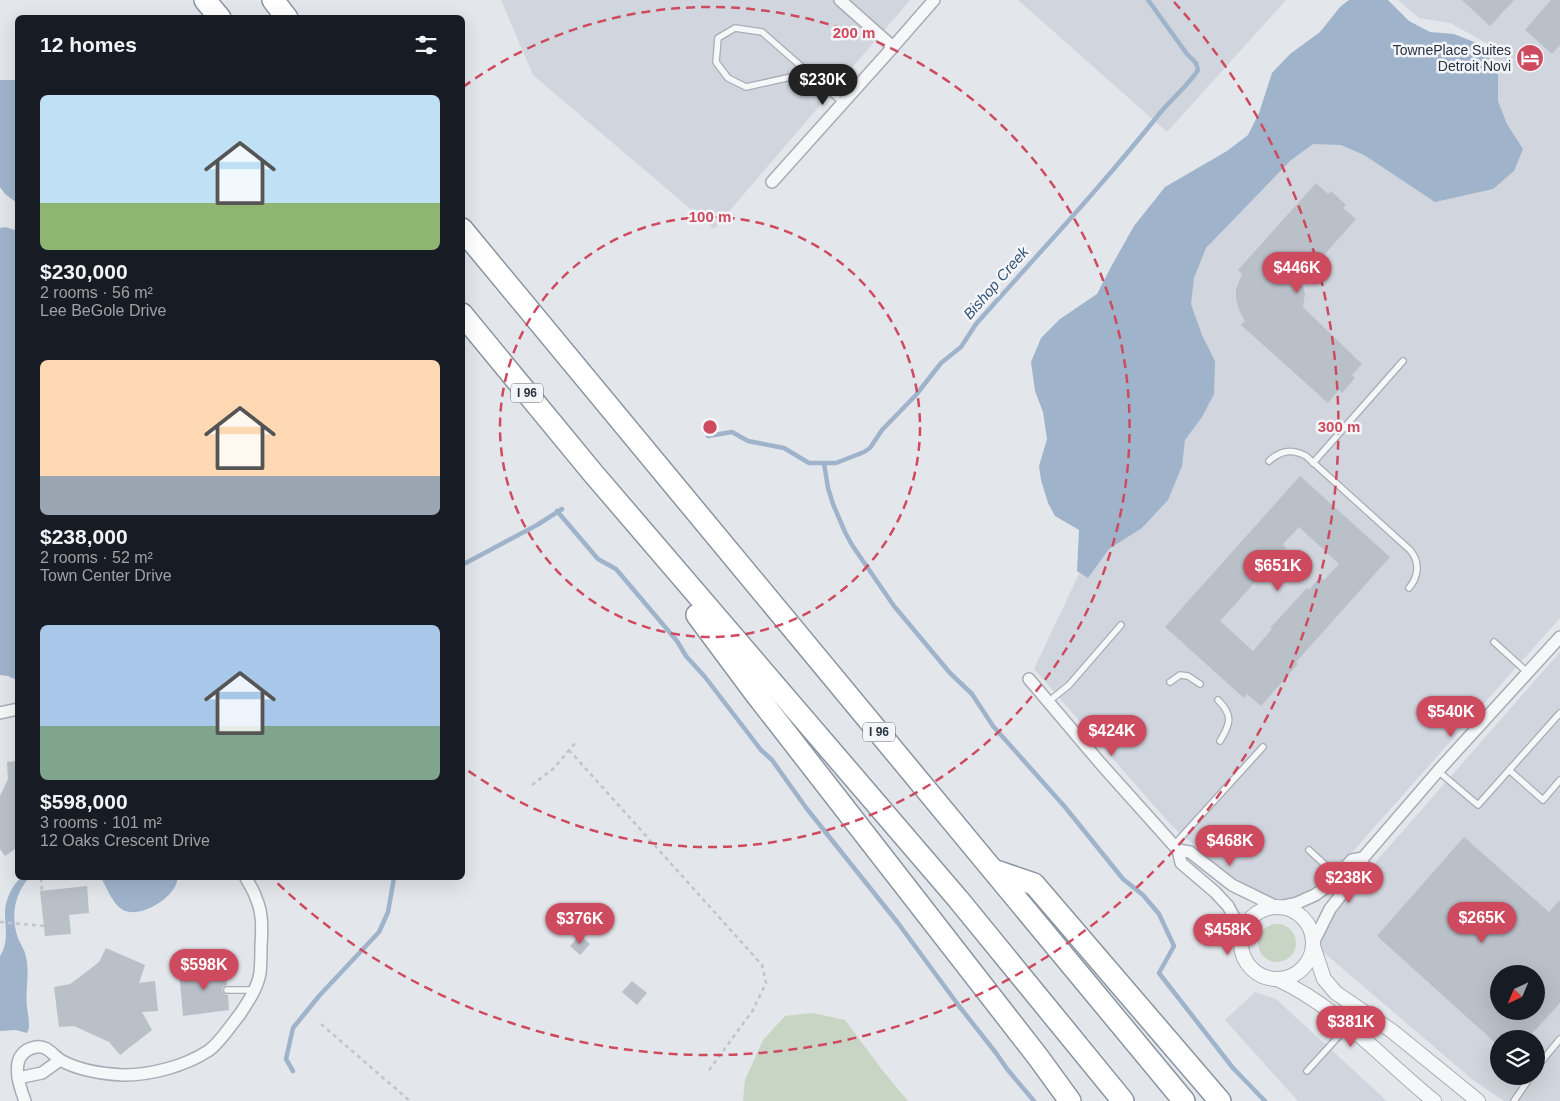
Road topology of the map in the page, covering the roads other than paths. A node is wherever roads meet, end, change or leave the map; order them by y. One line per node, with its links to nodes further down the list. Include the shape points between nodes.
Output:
1 (206, 0): 5 (highway)
2 (273, 0): 6 (highway)
3 (840, 0): 7 (street)
4 (934, 0): 7 (street)
5 (218, 15)
6 (285, 15)
7 (893, 46): 9 (street)
8 (809, 73): 8 (lane, via 762,32 735,28 718,38 716,62 728,78 746,86); 9 (lane)
9 (843, 103): 10 (street)
10 (772, 182)
11 (465, 234): 38 (highway, I 96)
12 (465, 318): 16 (highway, I 96)
13 (1404, 361): 15 (lane)
14 (1269, 461): 15 (lane, via 1289,450 1298,452)
15 (1313, 463): 17 (lane, via 1415,557 1417,575)
16 (592, 472): 55 (highway, via 755,693); 56 (highway, I 96, via 958,899)
17 (1409, 588)
18 (1120, 625): 26 (lane, via 1069,685)
19 (1560, 637): 21 (street)
20 (1494, 642): 21 (lane)
21 (1527, 672): 33 (street)
22 (1029, 679): 26 (street)
23 (1170, 682): 24 (lane, via 1180,675)
24 (1200, 684)
25 (1218, 700): 30 (lane, via 1229,715 1229,724)
26 (1048, 702): 35 (street)
27 (15, 710): 28 (street)
28 (0, 713)
29 (1560, 713): 32 (lane)
30 (1220, 741)
31 (1263, 747): 35 (lane)
32 (1509, 770): 33 (lane, via 1478,805); 34 (lane, via 1543,800)
33 (1438, 772): 37 (street)
34 (1560, 780)
35 (1176, 848): 41 (street, via 1190,852 1232,885); 42 (street, via 1181,863 1228,906)
36 (1309, 850): 39 (lane)
37 (1363, 858): 39 (street, via 1352,860); 43 (street, via 1362,868 1334,902)
38 (993, 870): 57 (highway, I 96); 58 (highway, via 1034,884)
39 (1337, 876): 41 (street, via 1305,900)
40 (247, 880): 46 (street, via 257,899 262,924 260,974)
41 (1278, 907): 42 (street, via 1266,909 1248,921); 43 (street, via 1296,912 1302,918)
42 (1241, 941): 44 (street, via 1242,951 1251,968 1267,978)
43 (1313, 944): 44 (street, via 1311,954 1301,969 1286,978); 60 (street, via 1324,979 1336,993 1392,1031)
44 (1277, 979): 47 (street, via 1306,994)
45 (227, 990): 46 (lane)
46 (253, 990): 50 (street, via 248,1002 208,1051 173,1067 149,1074 124,1074 94,1072)
47 (1348, 1026): 51 (lane); 59 (street)
48 (1560, 1040): 49 (lane)
49 (1545, 1058)
50 (60, 1060): 52 (street, via 42,1072); 52 (street, via 47,1048 37,1046 20,1058)
51 (1307, 1071)
52 (18, 1078): 54 (street)
53 (1524, 1085): 61 (lane)
54 (25, 1101)
55 (1070, 1101)
56 (1123, 1101)
57 (1184, 1101)
58 (1220, 1101)
59 (1434, 1101)
60 (1478, 1101)
61 (1514, 1101)

